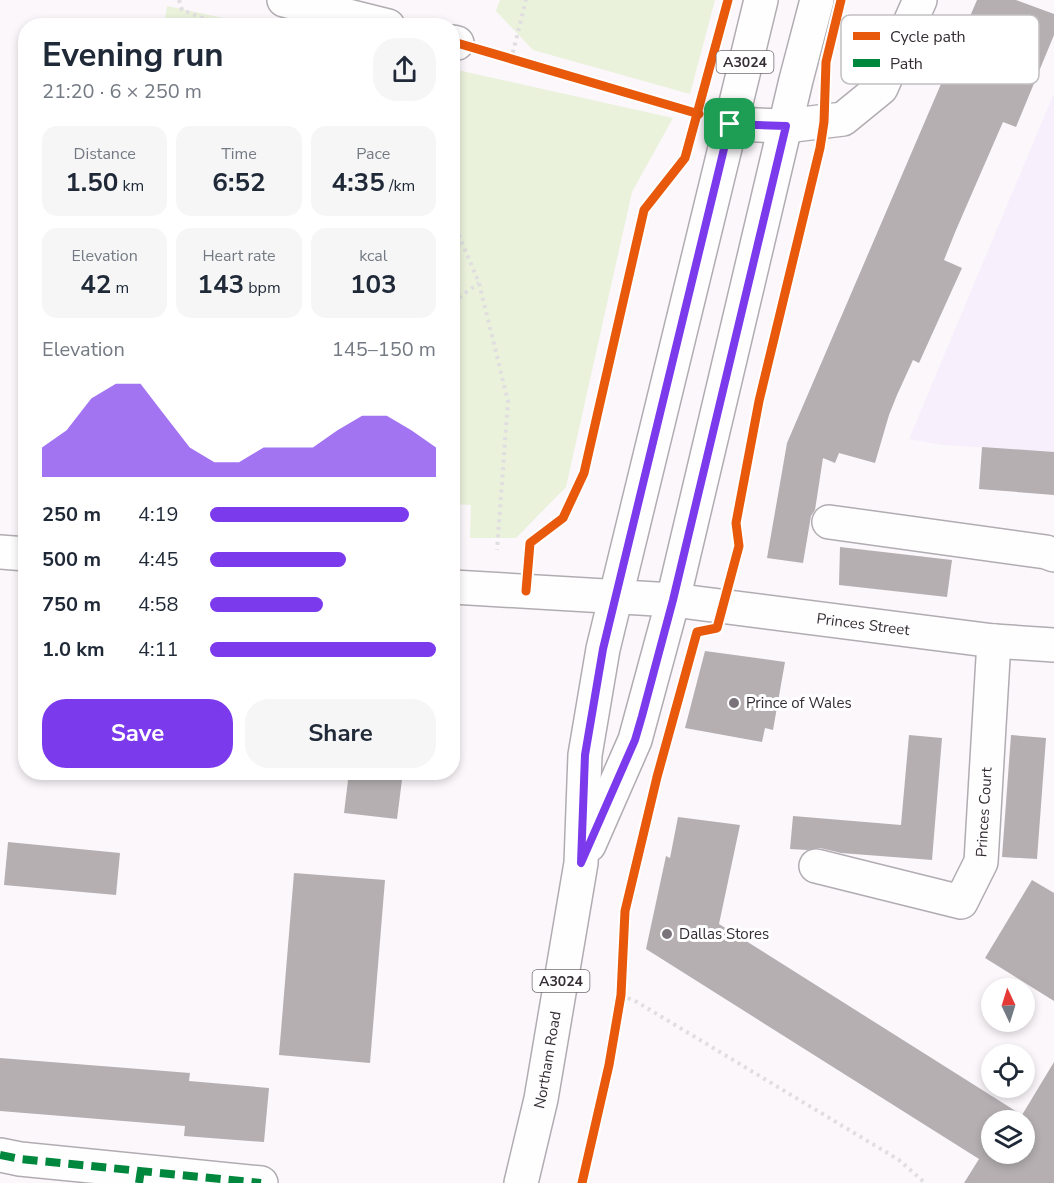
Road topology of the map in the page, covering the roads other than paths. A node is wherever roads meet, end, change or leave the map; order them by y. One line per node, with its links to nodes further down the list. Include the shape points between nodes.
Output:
1 (284, 0): 6 (main road)
2 (761, 0): 8 (main road, A3024)
3 (816, 0): 9 (main road, A3024)
4 (920, 0): 5 (main road)
5 (913, 15)
6 (356, 18)
7 (883, 84): 9 (main road, via 843,119)
8 (730, 124): 9 (main road); 15 (main road, Northam Road / A3024)
9 (786, 126): 16 (main road, Northam Road / A3024)
10 (829, 522): 13 (main road)
11 (0, 552): 12 (main road)
12 (18, 553)
13 (1054, 555)
14 (460, 588): 15 (main road, Princes Street)
15 (616, 596): 16 (main road, Princes Street); 19 (main road, Northam Road / A3024, via 588,726)
16 (673, 600): 17 (main road, Princes Street); 19 (main road, Northam Road / A3024, via 635,740)
17 (994, 641): 18 (main road, Princes Street); 20 (main road, Princes Court, via 981,862 961,902)
18 (1054, 645)
19 (581, 863): 24 (main road, Northam Road / A3024, via 541,1099)
20 (816, 866)
21 (0, 1155): 22 (main road)
22 (140, 1177): 23 (main road)
23 (261, 1183)
24 (521, 1183)

